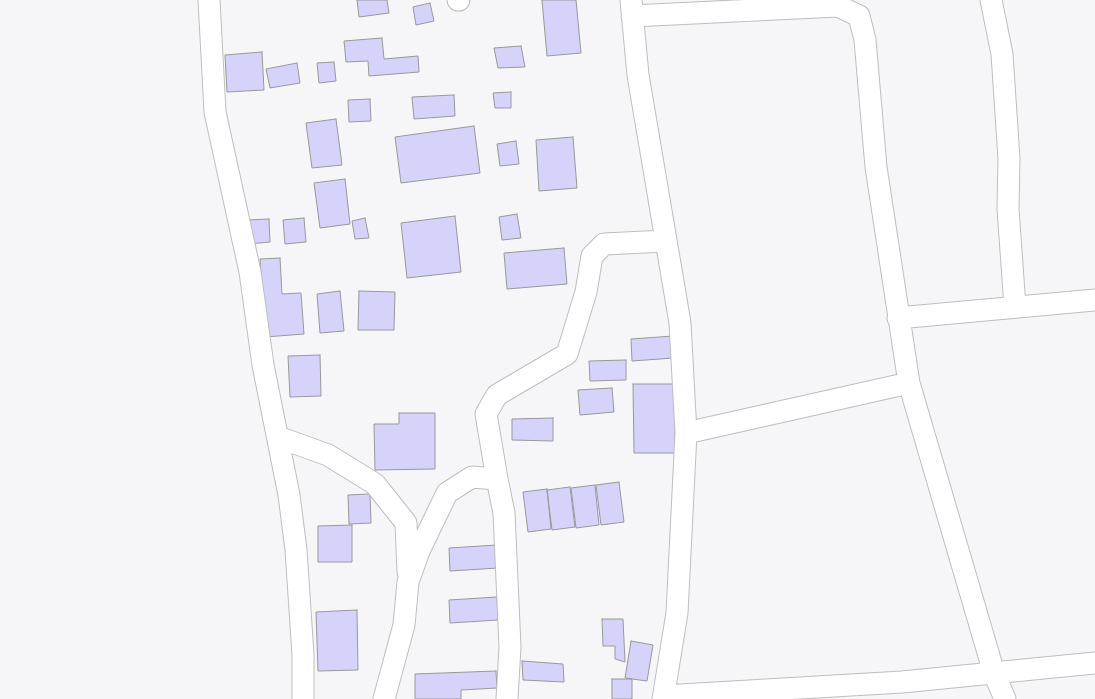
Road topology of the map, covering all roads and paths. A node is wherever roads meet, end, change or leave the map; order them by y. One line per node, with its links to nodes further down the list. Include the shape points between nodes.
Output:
1 (209, 0): 10 (street, via 215,112 250,272 263,365)
2 (991, 0): 6 (street, via 1002,54)
3 (631, 8): 4 (street, via 638,75); 7 (street, via 838,6 859,16 865,40 876,167)
4 (666, 241): 9 (street, via 680,323); 11 (street, via 604,244 592,256 586,292 567,354 497,395 486,414)
5 (1095, 300): 6 (street)
6 (1015, 307): 7 (street)
7 (898, 318): 8 (street)
8 (909, 383): 9 (street); 14 (street)
9 (686, 433): 15 (street, via 677,614)
10 (278, 437): 12 (street, via 328,455 375,484 406,523); 16 (street, via 296,550 303,655)
11 (497, 479): 12 (street, via 472,477 447,493 419,551); 18 (street, via 504,513 510,647)
12 (408, 582): 17 (street, via 404,625)
13 (1095, 663): 14 (street)
14 (994, 673): 15 (street, via 902,682); 19 (street)
15 (663, 698)
16 (303, 699)
17 (384, 699)
18 (507, 699)
19 (1004, 699)

